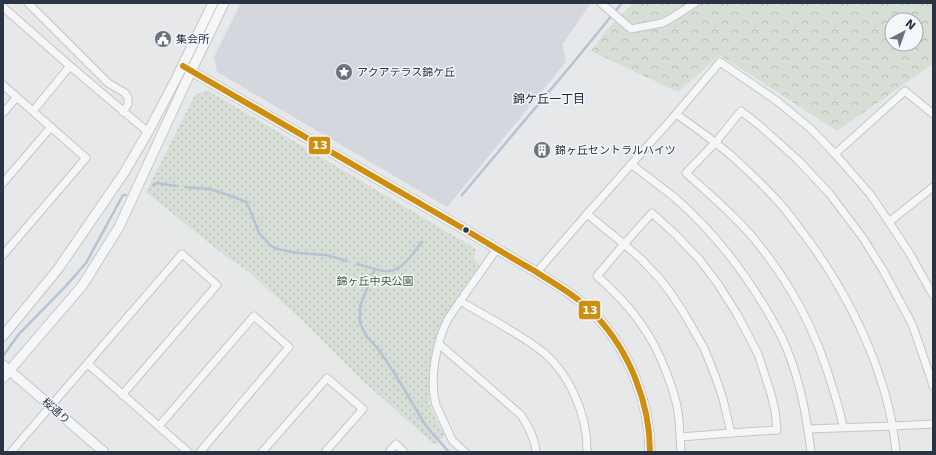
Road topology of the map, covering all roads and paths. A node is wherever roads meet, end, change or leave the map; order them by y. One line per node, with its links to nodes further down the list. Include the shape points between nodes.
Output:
1 (28, 3): 12 (street, via 108,83 125,93 128,104)
2 (213, 3): 8 (street)
3 (224, 3): 8 (street)
4 (601, 3): 5 (street, via 631,29 670,19)
5 (695, 3)
6 (3, 7): 7 (street)
7 (70, 66): 11 (street); 12 (street)
8 (187, 68): 17 (street); 26 (street); 34 (street, via 119,227 82,286)
9 (3, 85): 10 (street)
10 (17, 97): 11 (street); 13 (street)
11 (33, 111): 16 (street)
12 (123, 112): 17 (street)
13 (3, 113)
14 (676, 114): 18 (street); 19 (street, via 720,62 777,101 811,129); 20 (street)
15 (933, 114): 19 (street, via 905,91)
16 (51, 127): 21 (street); 27 (street, via 86,158)
17 (148, 132): 31 (street, via 124,173 58,269)
18 (715, 143): 36 (street, via 741,111 798,160 829,194 863,238 883,270 912,324); 41 (street, via 774,197 808,239 832,276 872,356); 42 (street, via 686,173 749,234 797,299 822,354)
19 (835, 154): 24 (street, via 870,194)
20 (631, 164): 23 (street); 43 (street, via 699,220 741,269 788,350 805,407)
21 (3, 183)
22 (933, 187): 24 (street)
23 (586, 214): 25 (street); 28 (street)
24 (889, 222): 29 (street)
25 (624, 244): 44 (street, via 659,278 693,328 716,378); 44 (street, via 652,213 699,259 737,314 758,354 771,394 777,430); 45 (street, via 598,276 625,302 656,348 676,400)
26 (497, 249): 28 (street); 30 (street)
27 (3, 255)
28 (536, 273): 57 (street, via 580,302 609,331 634,374 641,394 646,412)
29 (932, 292)
30 (460, 301): 32 (street, via 448,320); 56 (street, via 540,349 554,364 571,388 581,412)
31 (3, 336)
32 (439, 344): 54 (street, via 434,364 434,400 452,440); 55 (street, via 521,414 528,425)
33 (88, 364): 37 (street); 37 (street, via 182,254 218,285); 38 (street)
34 (6, 368): 35 (street); 38 (street, 桜通り)
35 (3, 378)
36 (933, 386)
37 (122, 395): 40 (street)
38 (50, 406): 46 (street); 47 (street, 桜通り)
39 (933, 424): 41 (street)
40 (158, 426): 48 (street); 49 (street, via 254,316 289,347)
41 (892, 426): 42 (street); 60 (street)
42 (843, 427): 43 (street)
43 (808, 429): 59 (street)
44 (731, 432): 45 (street)
45 (680, 437): 58 (street)
46 (15, 451)
47 (104, 452)
48 (188, 452)
49 (200, 452)
50 (262, 452): 51 (street, via 327,378 363,409)
51 (325, 452)
52 (389, 452): 53 (street, via 396,444)
53 (404, 452)
54 (465, 452)
55 (536, 452)
56 (587, 452)
57 (650, 452)
58 (681, 452)
59 (810, 452)
60 (896, 452)

